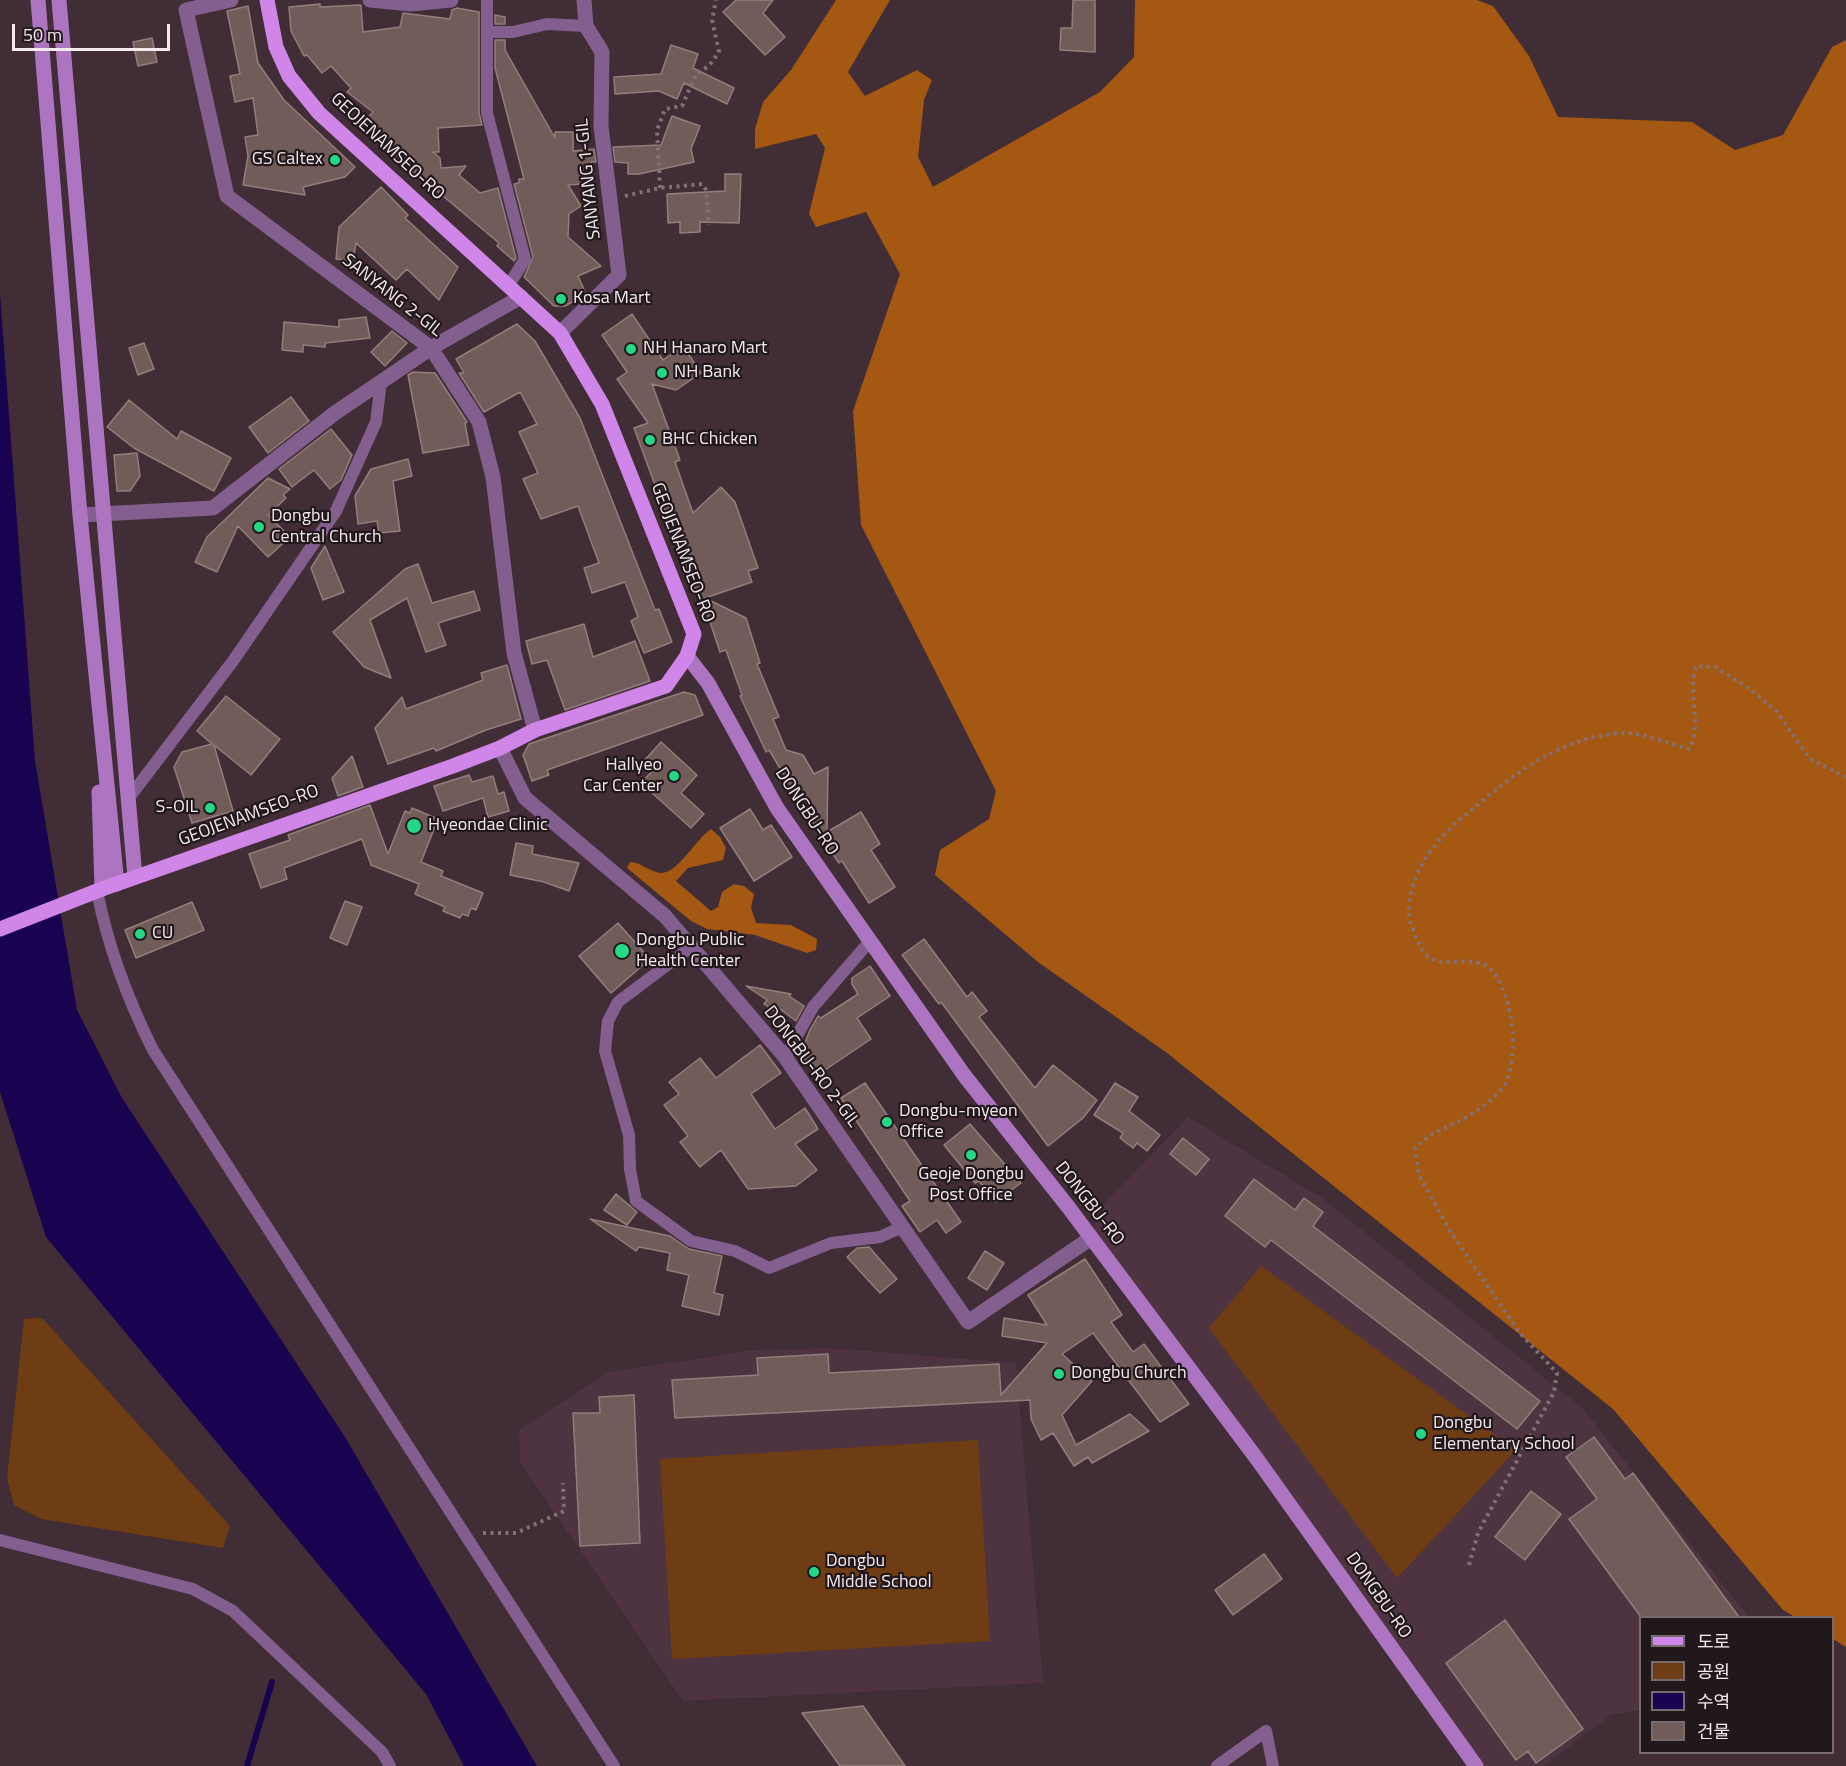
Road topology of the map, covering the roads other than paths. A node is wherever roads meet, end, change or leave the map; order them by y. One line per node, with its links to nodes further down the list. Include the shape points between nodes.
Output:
1 (38, 0): 17 (street)
2 (60, 0): 16 (street)
3 (231, 0): 14 (street, SANYANG 2-GIL, via 186,10 227,196)
4 (267, 0): 11 (main road, GEOJENAMSEO-RO, via 276,47 289,75 319,113)
5 (370, 0): 6 (street, via 411,4)
6 (451, 0)
7 (487, 0): 10 (lane)
8 (584, 0): 9 (street, SANYANG 1-GIL)
9 (586, 26): 10 (lane, via 547,24 513,32); 13 (street, SANYANG 1-GIL, via 602,52 601,126 619,275)
10 (487, 32): 11 (lane, via 487,113 525,259)
11 (509, 285): 12 (main road, GEOJENAMSEO-RO)
12 (522, 297): 13 (main road, GEOJENAMSEO-RO); 14 (street)
13 (560, 333): 18 (main road, GEOJENAMSEO-RO, via 602,404 694,634)
14 (430, 348): 15 (street); 19 (street, SANYANG 2-GIL, via 479,422 493,477 514,653)
15 (381, 382): 16 (street, via 213,508); 22 (lane, via 376,422 336,511 232,661)
16 (105, 513): 17 (street); 22 (street)
17 (80, 515): 21 (street)
18 (687, 656): 19 (main road, GEOJENAMSEO-RO, via 666,686); 27 (street, DONGBU-RO, via 708,683 777,808)
19 (535, 730): 20 (main road, GEOJENAMSEO-RO)
20 (500, 748): 23 (main road, GEOJENAMSEO-RO); 28 (street, DONGBU-RO 2-GIL, via 525,798 665,916)
21 (105, 775): 24 (street); 25 (street, via 98,794)
22 (128, 799): 23 (street)
23 (135, 877): 24 (main road, GEOJENAMSEO-RO)
24 (117, 884): 25 (main road, GEOJENAMSEO-RO)
25 (99, 890): 26 (main road, GEOJENAMSEO-RO); 34 (lane, via 102,918 129,1000 153,1050)
26 (0, 929)
27 (870, 941): 29 (lane, via 813,1007); 31 (street, DONGBU-RO, via 985,1104)
28 (691, 947): 29 (street, DONGBU-RO 2-GIL); 30 (lane, via 618,1002 608,1021 605,1051 628,1135 636,1201 691,1241 735,1251 769,1268 831,1244 880,1237)
29 (784, 1057): 30 (street, DONGBU-RO 2-GIL)
30 (902, 1227): 31 (street, DONGBU-RO 2-GIL, via 968,1322)
31 (1091, 1238): 37 (street, DONGBU-RO, via 1257,1459)
32 (0, 1540): 33 (lane, via 193,1589 233,1611 382,1752)
33 (390, 1766)
34 (614, 1766)
35 (1217, 1766): 36 (lane, via 1266,1731)
36 (1273, 1766)
37 (1476, 1766)

